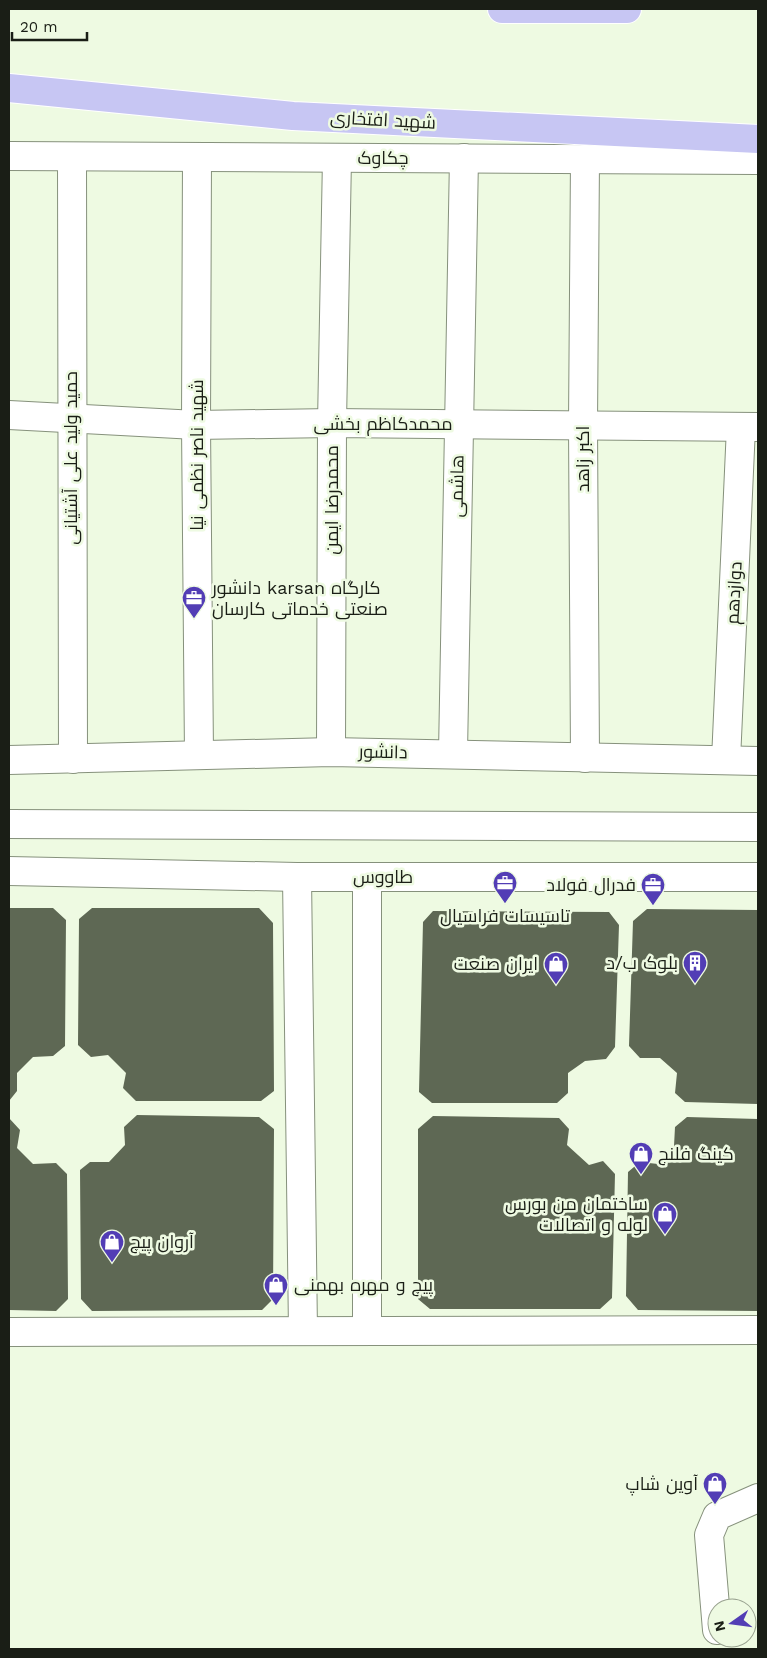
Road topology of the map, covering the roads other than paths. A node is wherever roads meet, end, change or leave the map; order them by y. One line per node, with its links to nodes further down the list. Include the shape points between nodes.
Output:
1 (502, 9): 2 (main road)
2 (568, 9): 3 (main road)
3 (614, 9)
4 (9, 88): 5 (main road, شهید افتخاری, via 293,116)
5 (758, 139)
6 (9, 156): 7 (street, چکاوک)
7 (72, 157): 8 (street, چکاوک); 14 (street, حمید ولید علی آشتیانی)
8 (197, 157): 9 (street, چکاوک); 16 (street, شهید ناصر نظمی نیا)
9 (337, 158): 10 (street, چکاوک); 15 (street, محمدرضا ایمن)
10 (464, 158): 11 (street, چکاوک); 17 (street, هاشمی)
11 (585, 159): 12 (street, چکاوک); 18 (street, اکبر زاهد)
12 (758, 160)
13 (9, 415): 14 (street, محمدکاظم بخشی)
14 (71, 417): 16 (street, محمدکاظم بخشی); 24 (street, حمید ولید علی آشتیانی)
15 (332, 423): 16 (street, محمدکاظم بخشی); 17 (street, محمدکاظم بخشی); 20 (street, محمدرضا ایمن)
16 (196, 424): 22 (street, شهید ناصر نظمی نیا)
17 (458, 424): 18 (street, محمدکاظم بخشی); 21 (street, هاشمی)
18 (583, 425): 19 (street, محمدکاظم بخشی); 23 (street, اکبر زاهد)
19 (750, 427): 26 (street, دوازدهم)
20 (331, 752): 21 (street, دانشور); 22 (street, دانشور)
21 (453, 753): 23 (street, دانشور)
22 (199, 754): 24 (street, دانشور)
23 (585, 758): 26 (street, دانشور)
24 (73, 759): 25 (street, دانشور)
25 (9, 760)
26 (726, 760): 27 (street, دانشور)
27 (758, 761)
28 (9, 824): 29 (street)
29 (758, 827)
30 (9, 871): 31 (street, طاووس)
31 (297, 877): 32 (street, طاووس); 35 (street)
32 (367, 877): 33 (street, طاووس); 36 (street)
33 (758, 877)
34 (758, 1330): 36 (street)
35 (303, 1331): 36 (street); 37 (street)
36 (367, 1331)
37 (9, 1332)
38 (758, 1498): 39 (street, via 717,1516 709,1535)
39 (714, 1598)

